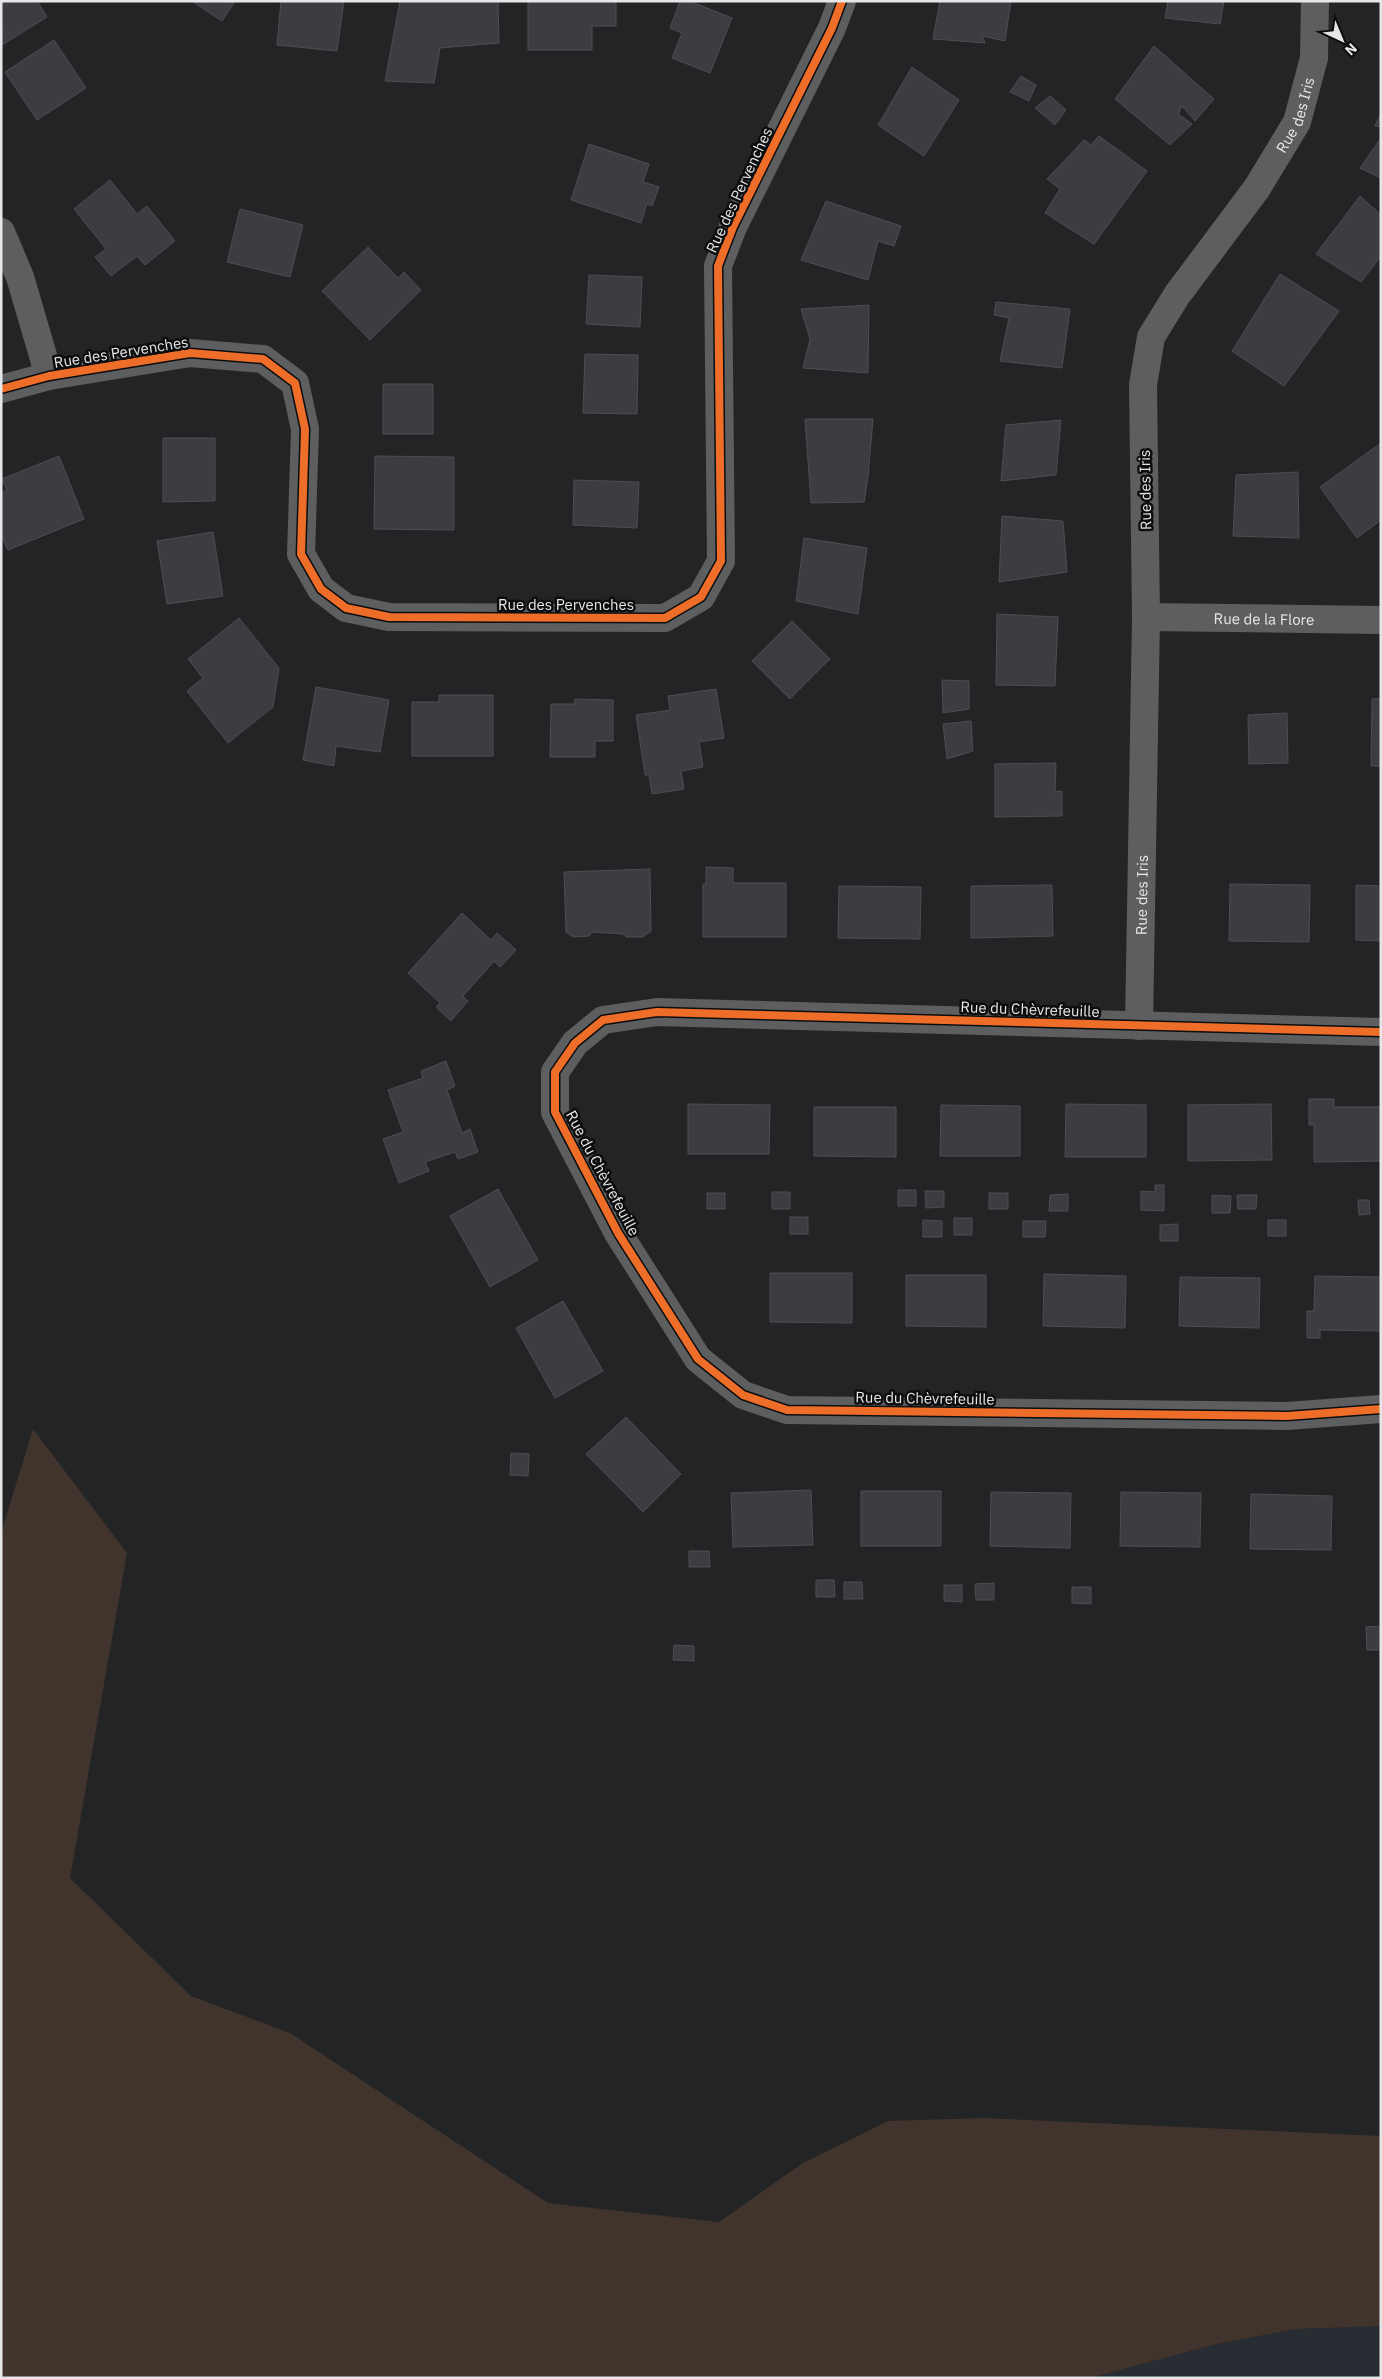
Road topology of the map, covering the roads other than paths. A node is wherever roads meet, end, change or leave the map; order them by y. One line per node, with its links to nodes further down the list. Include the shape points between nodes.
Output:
1 (842, 1): 4 (street, Rue des Pervenches, via 832,28 733,227 718,266 721,561 700,597 665,618 389,617 346,608 321,589 301,554 305,429 295,383 263,359 190,353)
2 (1314, 1): 6 (street, Rue des Iris, via 1314,58 1297,122 1257,188 1177,294 1151,337 1144,386)
3 (1, 232): 4 (street, via 20,276)
4 (49, 376): 5 (street, Rue des Pervenches)
5 (1, 389)
6 (1146, 617): 7 (street, Rue de la Flore); 8 (street, Rue des Iris)
7 (1381, 620)
8 (1139, 1026): 9 (street, Rue du Chèvrefeuille); 10 (street, Rue du Chèvrefeuille, via 657,1012 603,1020 575,1043 556,1072 555,1112 618,1233 698,1359 744,1395 787,1410 1287,1416)
9 (1381, 1032)
10 (1381, 1409)

